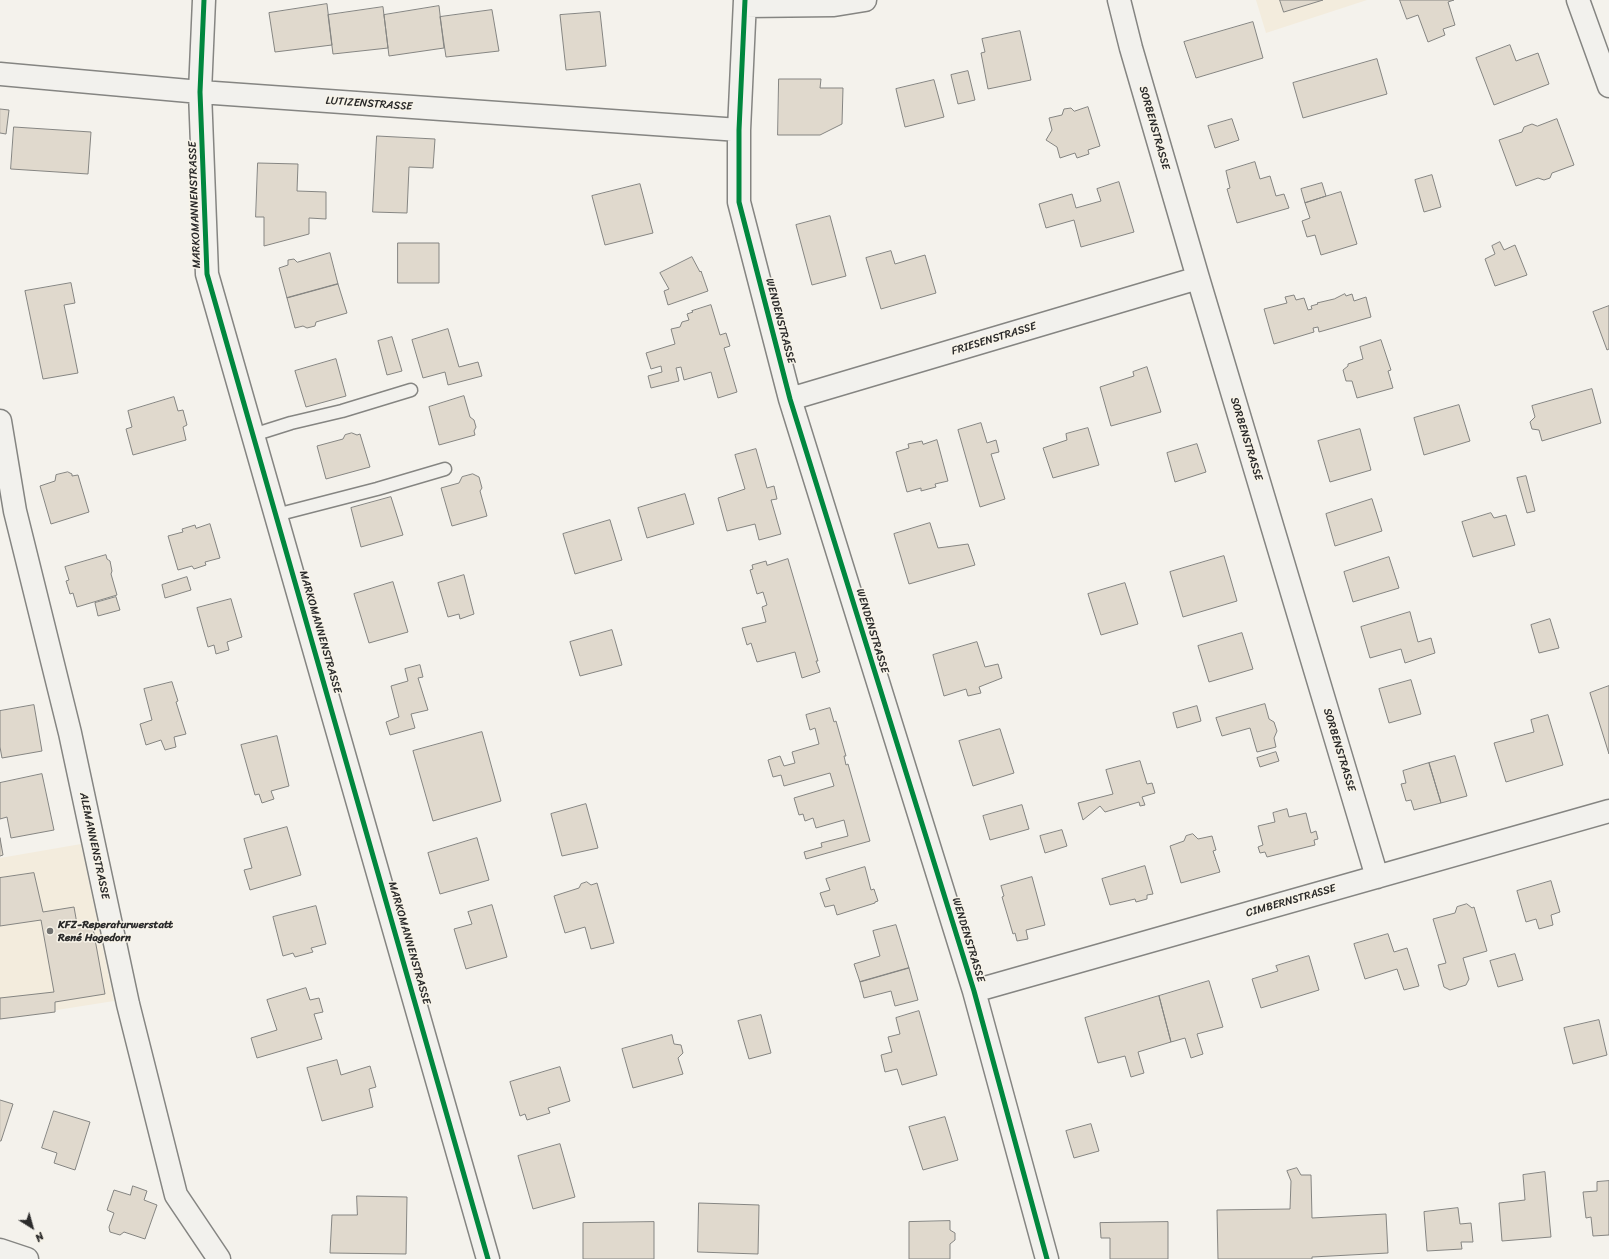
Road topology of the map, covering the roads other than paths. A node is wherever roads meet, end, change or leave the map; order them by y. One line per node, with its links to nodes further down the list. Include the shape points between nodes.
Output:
1 (204, 0): 8 (street, MARKOMANNENSTRASSE)
2 (865, 0): 5 (street, via 834,5)
3 (1119, 0): 10 (street, SORBENSTRASSE, via 1134,61)
4 (1578, 0): 7 (street)
5 (745, 3): 9 (street, WENDENSTRASSE)
6 (0, 74): 8 (street, LUTIZENSTRASSE)
7 (1609, 86)
8 (200, 92): 9 (street, LUTIZENSTRASSE); 14 (street, MARKOMANNENSTRASSE, via 207,274)
9 (739, 130): 12 (street, WENDENSTRASSE, via 739,202)
10 (1198, 278): 12 (street, FRIESENSTRASSE); 18 (street, SORBENSTRASSE)
11 (411, 390): 14 (lane)
12 (790, 400): 19 (street, WENDENSTRASSE)
13 (0, 421): 22 (street, ALEMANNENSTRASSE, via 15,511 70,733 128,1004 176,1194)
14 (253, 435): 16 (street, MARKOMANNENSTRASSE)
15 (445, 469): 16 (lane)
16 (276, 515): 23 (street, MARKOMANNENSTRASSE)
17 (1609, 811): 18 (street, CIMBERNSTRASSE)
18 (1377, 877): 19 (street, CIMBERNSTRASSE)
19 (974, 991): 24 (street, WENDENSTRASSE)
20 (0, 1250): 21 (street)
21 (27, 1259)
22 (219, 1259)
23 (488, 1259)
24 (1047, 1259)

